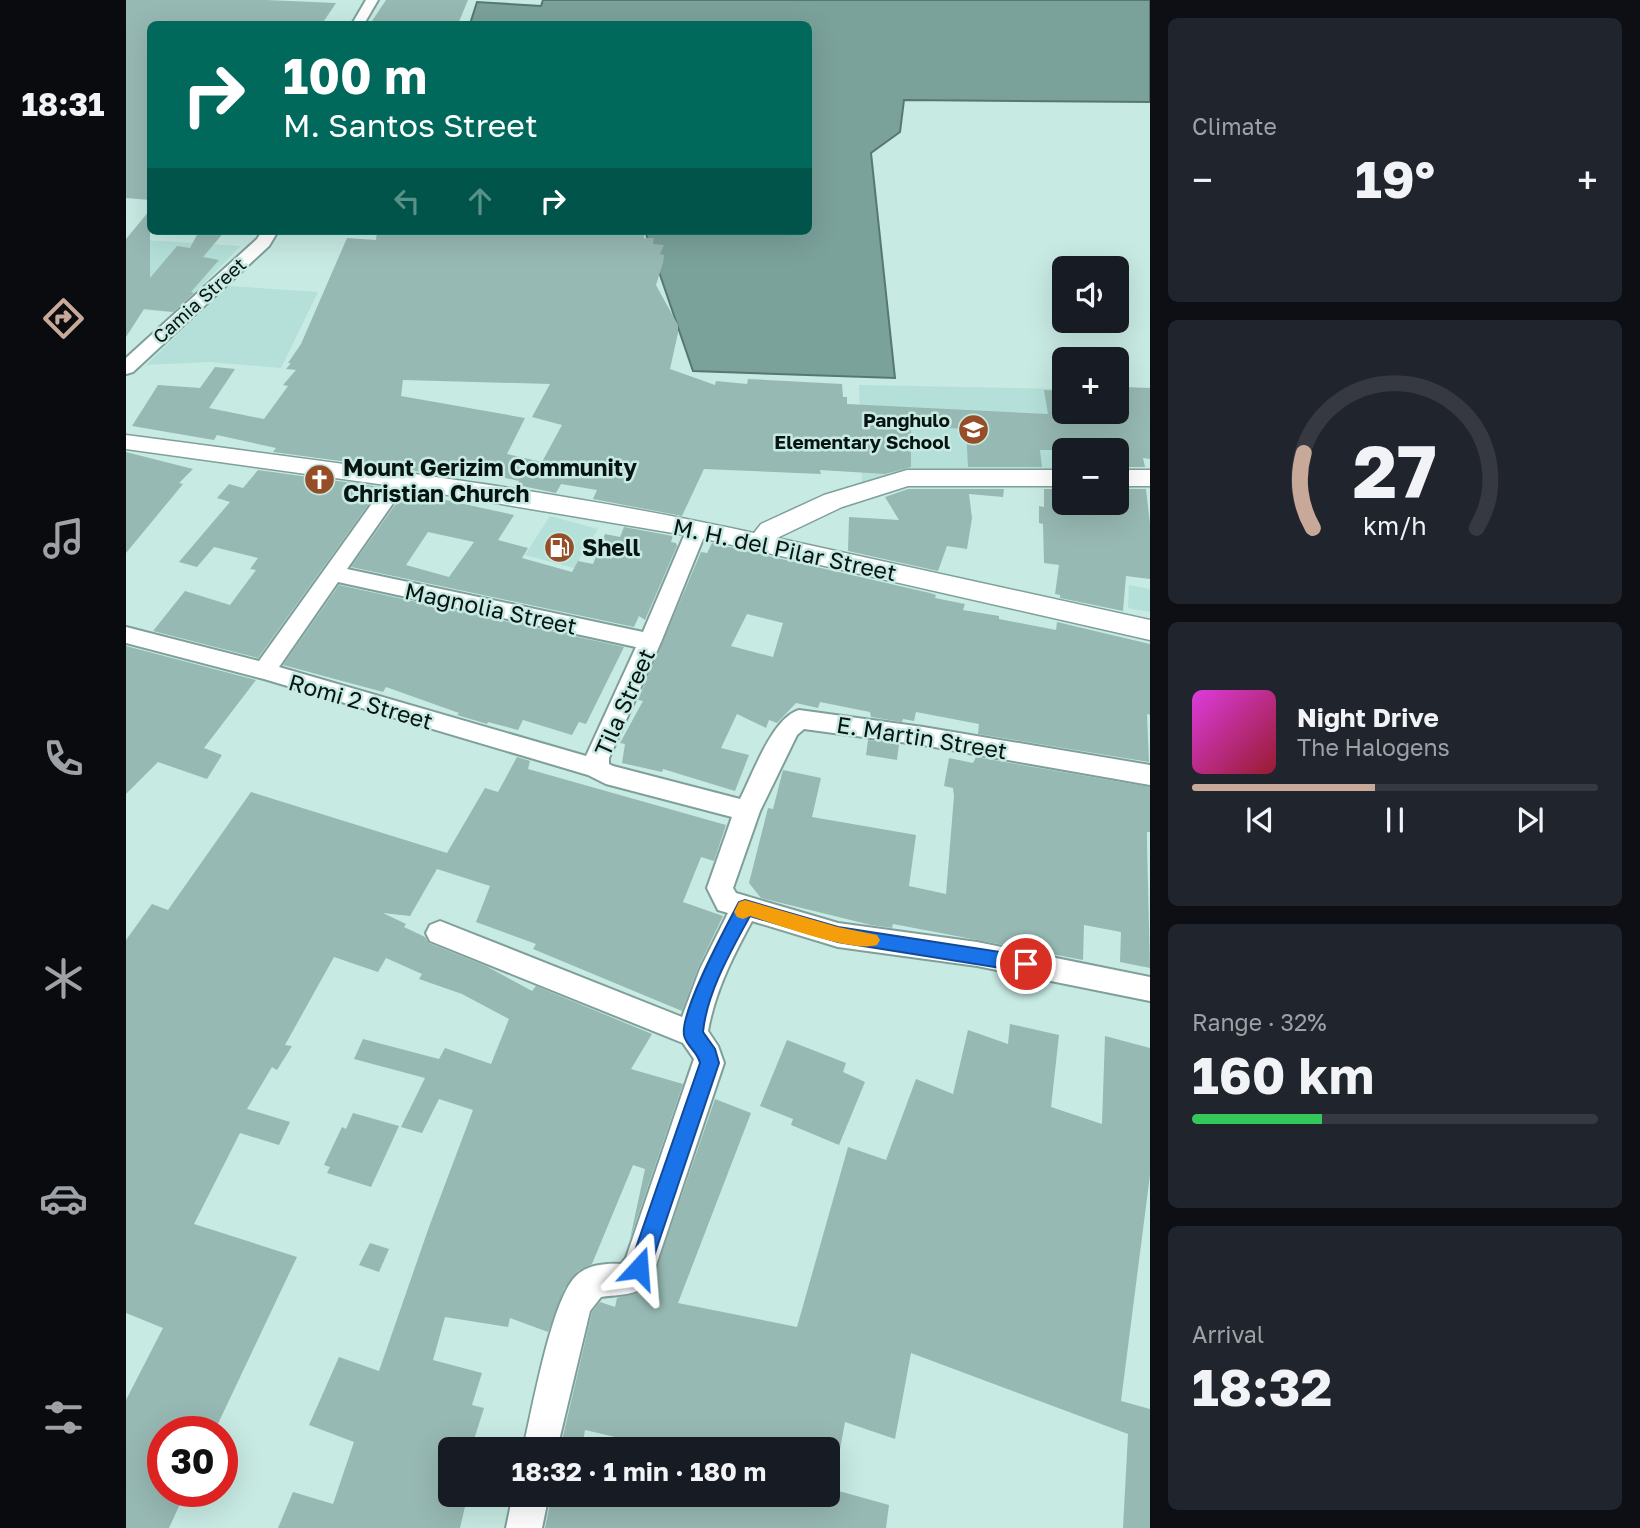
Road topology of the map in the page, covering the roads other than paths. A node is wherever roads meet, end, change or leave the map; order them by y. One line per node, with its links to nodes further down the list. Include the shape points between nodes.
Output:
1 (372, 0): 2 (street)
2 (360, 21)
3 (267, 235): 4 (street, Camia Street)
4 (126, 368)
5 (126, 442): 9 (main road, M. H. del Pilar Street)
6 (1052, 478): 11 (main road, via 907,478 833,501 770,530)
7 (1129, 478): 8 (main road)
8 (1150, 478)
9 (400, 479): 10 (main road, M. H. del Pilar Street); 12 (street)
10 (697, 529): 11 (main road, M. H. del Pilar Street); 15 (street, Tila Street)
11 (761, 542): 13 (main road, M. H. del Pilar Street)
12 (331, 573): 15 (street, Magnolia Street); 16 (street)
13 (1150, 630)
14 (126, 635): 16 (street, Romi 2 Street)
15 (650, 642): 17 (street, Tila Street)
16 (264, 671): 17 (street, Romi 2 Street)
17 (596, 768): 19 (street, Tila Street)
18 (1150, 775): 19 (street, E. Martin Street, via 799,719 788,729)
19 (747, 811): 20 (street, via 720,888 727,902)
20 (745, 907): 22 (street, via 838,935 977,954); 23 (street, via 695,1018)
21 (440, 933): 23 (street)
22 (1150, 989)
23 (693, 1034): 24 (street, via 709,1063 639,1268 627,1280 603,1279 583,1288 573,1310)
24 (543, 1437)
25 (528, 1507): 26 (street)
26 (524, 1528)

